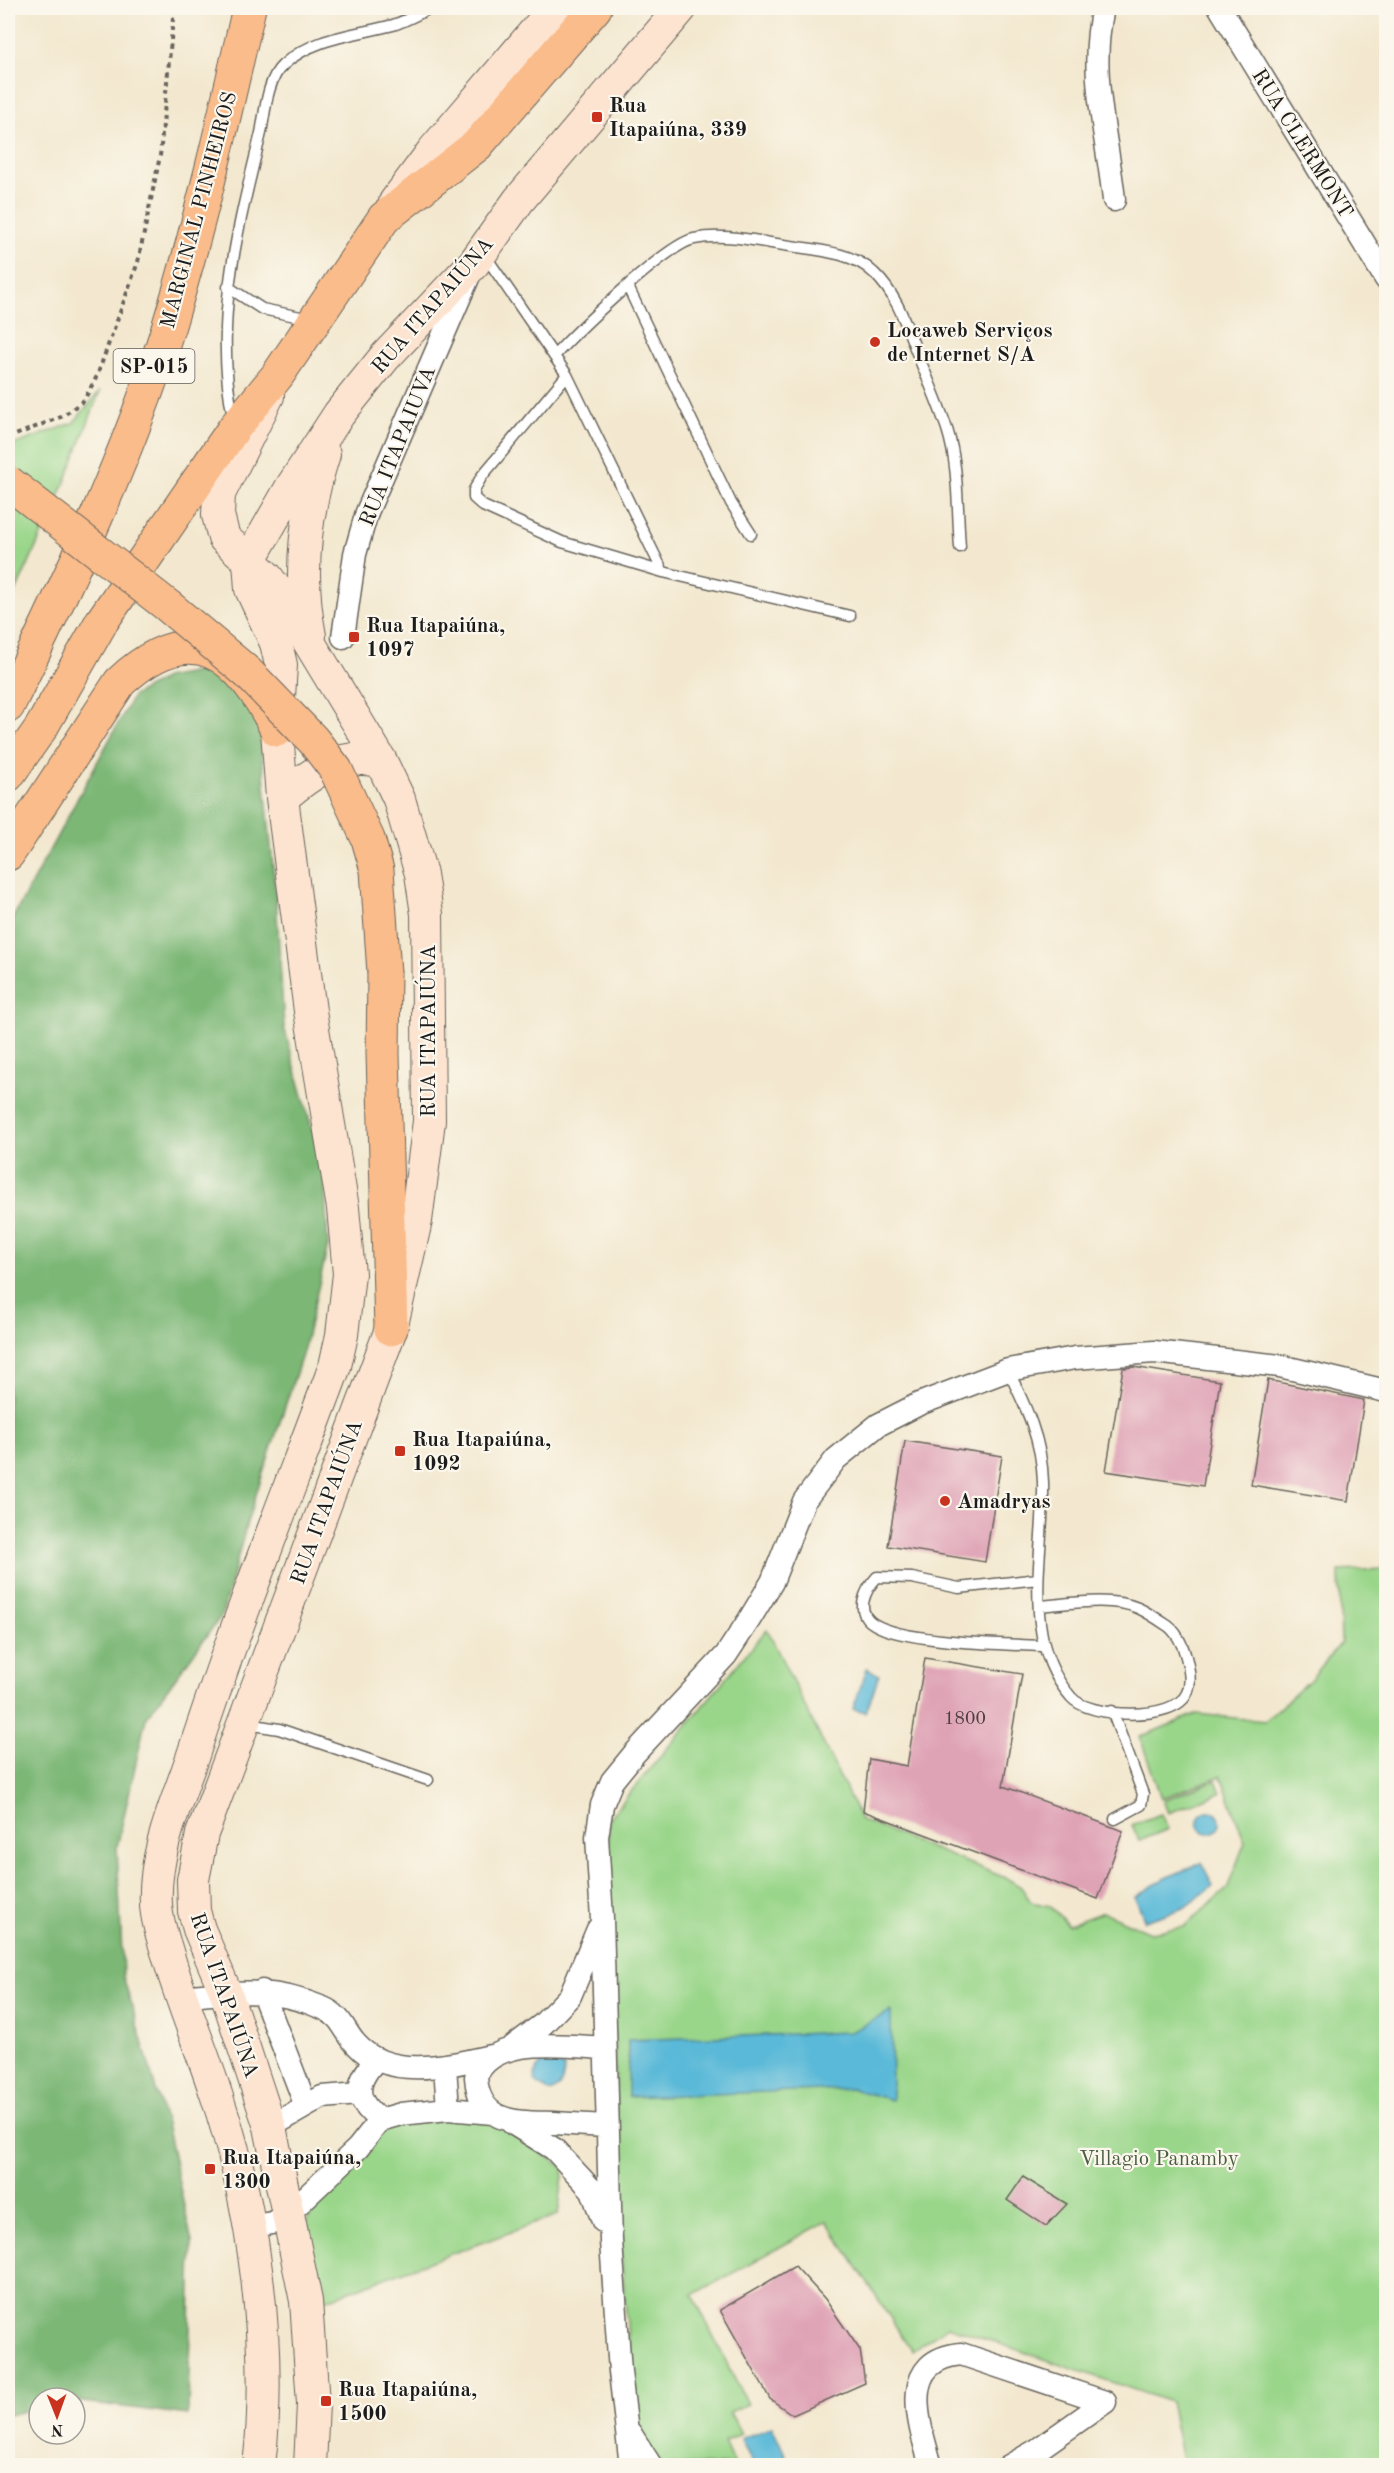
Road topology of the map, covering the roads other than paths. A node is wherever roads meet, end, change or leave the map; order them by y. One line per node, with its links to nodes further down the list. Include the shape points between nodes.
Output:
1 (249, 8): 30 (highway, MARGINAL PINHEIROS / SP-015, via 205,195 168,326 103,502)
2 (430, 8): 12 (lane, via 395,24 338,36 301,52 275,73)
3 (555, 8): 9 (main road, via 433,151)
4 (595, 8): 9 (highway, via 477,146)
5 (681, 8): 10 (main road, RUA ITAPAIÚNA, via 519,200)
6 (1103, 8): 8 (street, via 1097,35 1097,73)
7 (1220, 8): 11 (street, RUA CLERMONT)
8 (1114, 200)
9 (384, 218): 14 (highway)
10 (478, 257): 15 (lane); 18 (main road, RUA ITAPAIÚNA, via 385,357); 28 (street, RUA ITAPAIUVA, via 367,512 355,554)
11 (1386, 279)
12 (228, 287): 14 (lane, via 262,309); 19 (lane, via 225,373)
13 (628, 287): 15 (lane); 23 (lane, via 731,503); 24 (lane, via 676,247 691,239 712,236 843,255 873,272 897,301 947,430 956,483)
14 (315, 320): 17 (highway)
15 (555, 355): 16 (lane)
16 (567, 375): 26 (lane); 26 (lane, via 482,476 474,498 483,506 562,543)
17 (277, 376): 19 (highway); 21 (main road, RUA ITAPAIÚNA)
18 (339, 414): 22 (main road, RUA ITAPAIÚNA); 29 (main road, via 315,483 306,534 304,594)
19 (235, 427): 33 (highway, via 102,621 41,728)
20 (8, 482): 36 (highway, bridge, via 247,672 313,740 336,770 368,839 377,870 384,973)
21 (219, 494): 22 (main road, via 225,515 237,532); 25 (main road, RUA ITAPAIÚNA, via 219,528 224,538)
22 (267, 532): 25 (main road, RUA ITAPAIÚNA)
23 (751, 534)
24 (960, 547)
25 (249, 561): 29 (main road, RUA ITAPAIÚNA, via 281,596); 31 (main road, RUA ITAPAIÚNA, via 251,589 282,665)
26 (663, 572): 27 (lane)
27 (850, 616)
28 (343, 637)
29 (313, 651): 32 (main road, RUA ITAPAIÚNA)
30 (8, 706)
31 (277, 730): 34 (main road, RUA ITAPAIÚNA); 35 (highway, via 249,681 216,653 189,645 166,649 140,663 120,682)
32 (381, 761): 34 (main road, via 369,758 323,766); 36 (main road, RUA ITAPAIÚNA, via 399,799 421,874 427,914 429,1121 416,1221)
33 (8, 775)
34 (282, 798): 49 (main road, RUA ITAPAIÚNA, via 310,1011 343,1208 349,1274 335,1365 218,1678 164,1844 156,1909)
35 (8, 854)
36 (391, 1329): 43 (main road, RUA ITAPAIÚNA)
37 (1008, 1370): 38 (street, via 1075,1358 1154,1352 1280,1366); 39 (lane, via 1033,1421 1039,1443 1043,1481); 46 (street, via 919,1404 878,1425 836,1459 804,1501 772,1582 726,1655 612,1781 602,1804 597,1837)
38 (1386, 1391)
39 (1038, 1579): 40 (lane); 41 (lane, via 959,1588 912,1578 876,1576 862,1604 872,1623 888,1630 964,1642)
40 (1038, 1606): 41 (lane); 42 (lane, via 1096,1602 1136,1607 1172,1628 1190,1674 1187,1694 1175,1706 1156,1713)
41 (1044, 1646): 42 (lane, via 1072,1699 1092,1710)
42 (1113, 1712): 45 (lane, via 1143,1794 1142,1805)
43 (244, 1723): 44 (lane, via 279,1729); 48 (main road, RUA ITAPAIÚNA, via 202,1834 193,1880 199,1929)
44 (428, 1780)
45 (1115, 1819)
46 (602, 1919): 50 (street); 51 (street, via 570,1996 543,2024)
47 (262, 1990): 48 (street); 52 (street, via 326,2009 342,2020 356,2044); 55 (street)
48 (226, 1993): 49 (street); 60 (main road, RUA ITAPAIÚNA)
49 (180, 1997): 62 (main road, RUA ITAPAIÚNA, via 216,2092 241,2181)
50 (605, 2048): 51 (street, via 544,2045); 59 (street)
51 (500, 2052): 53 (street); 57 (street, via 476,2077 480,2099)
52 (377, 2059): 53 (street, via 403,2066); 54 (street)
53 (445, 2066): 56 (street)
54 (350, 2094): 55 (street, via 322,2097); 58 (street)
55 (306, 2106): 60 (street)
56 (448, 2109): 57 (street); 58 (street)
57 (502, 2118): 59 (street); 63 (street, via 554,2149 592,2190)
58 (380, 2120): 61 (street, via 358,2148)
59 (606, 2126): 63 (street)
60 (270, 2127): 61 (main road, RUA ITAPAIÚNA)
61 (288, 2214): 62 (street, via 272,2223); 66 (main road, RUA ITAPAIÚNA, via 306,2301 313,2404)
62 (248, 2227): 65 (main road, RUA ITAPAIÚNA, via 263,2376)
63 (611, 2241): 64 (street, via 620,2372)
64 (629, 2431): 67 (street); 68 (street)
65 (258, 2466)
66 (310, 2466)
67 (631, 2466)
68 (651, 2466)
69 (931, 2466): 70 (street, via 916,2394 920,2378 932,2363 947,2355 961,2354 1105,2402)
70 (1009, 2466)

